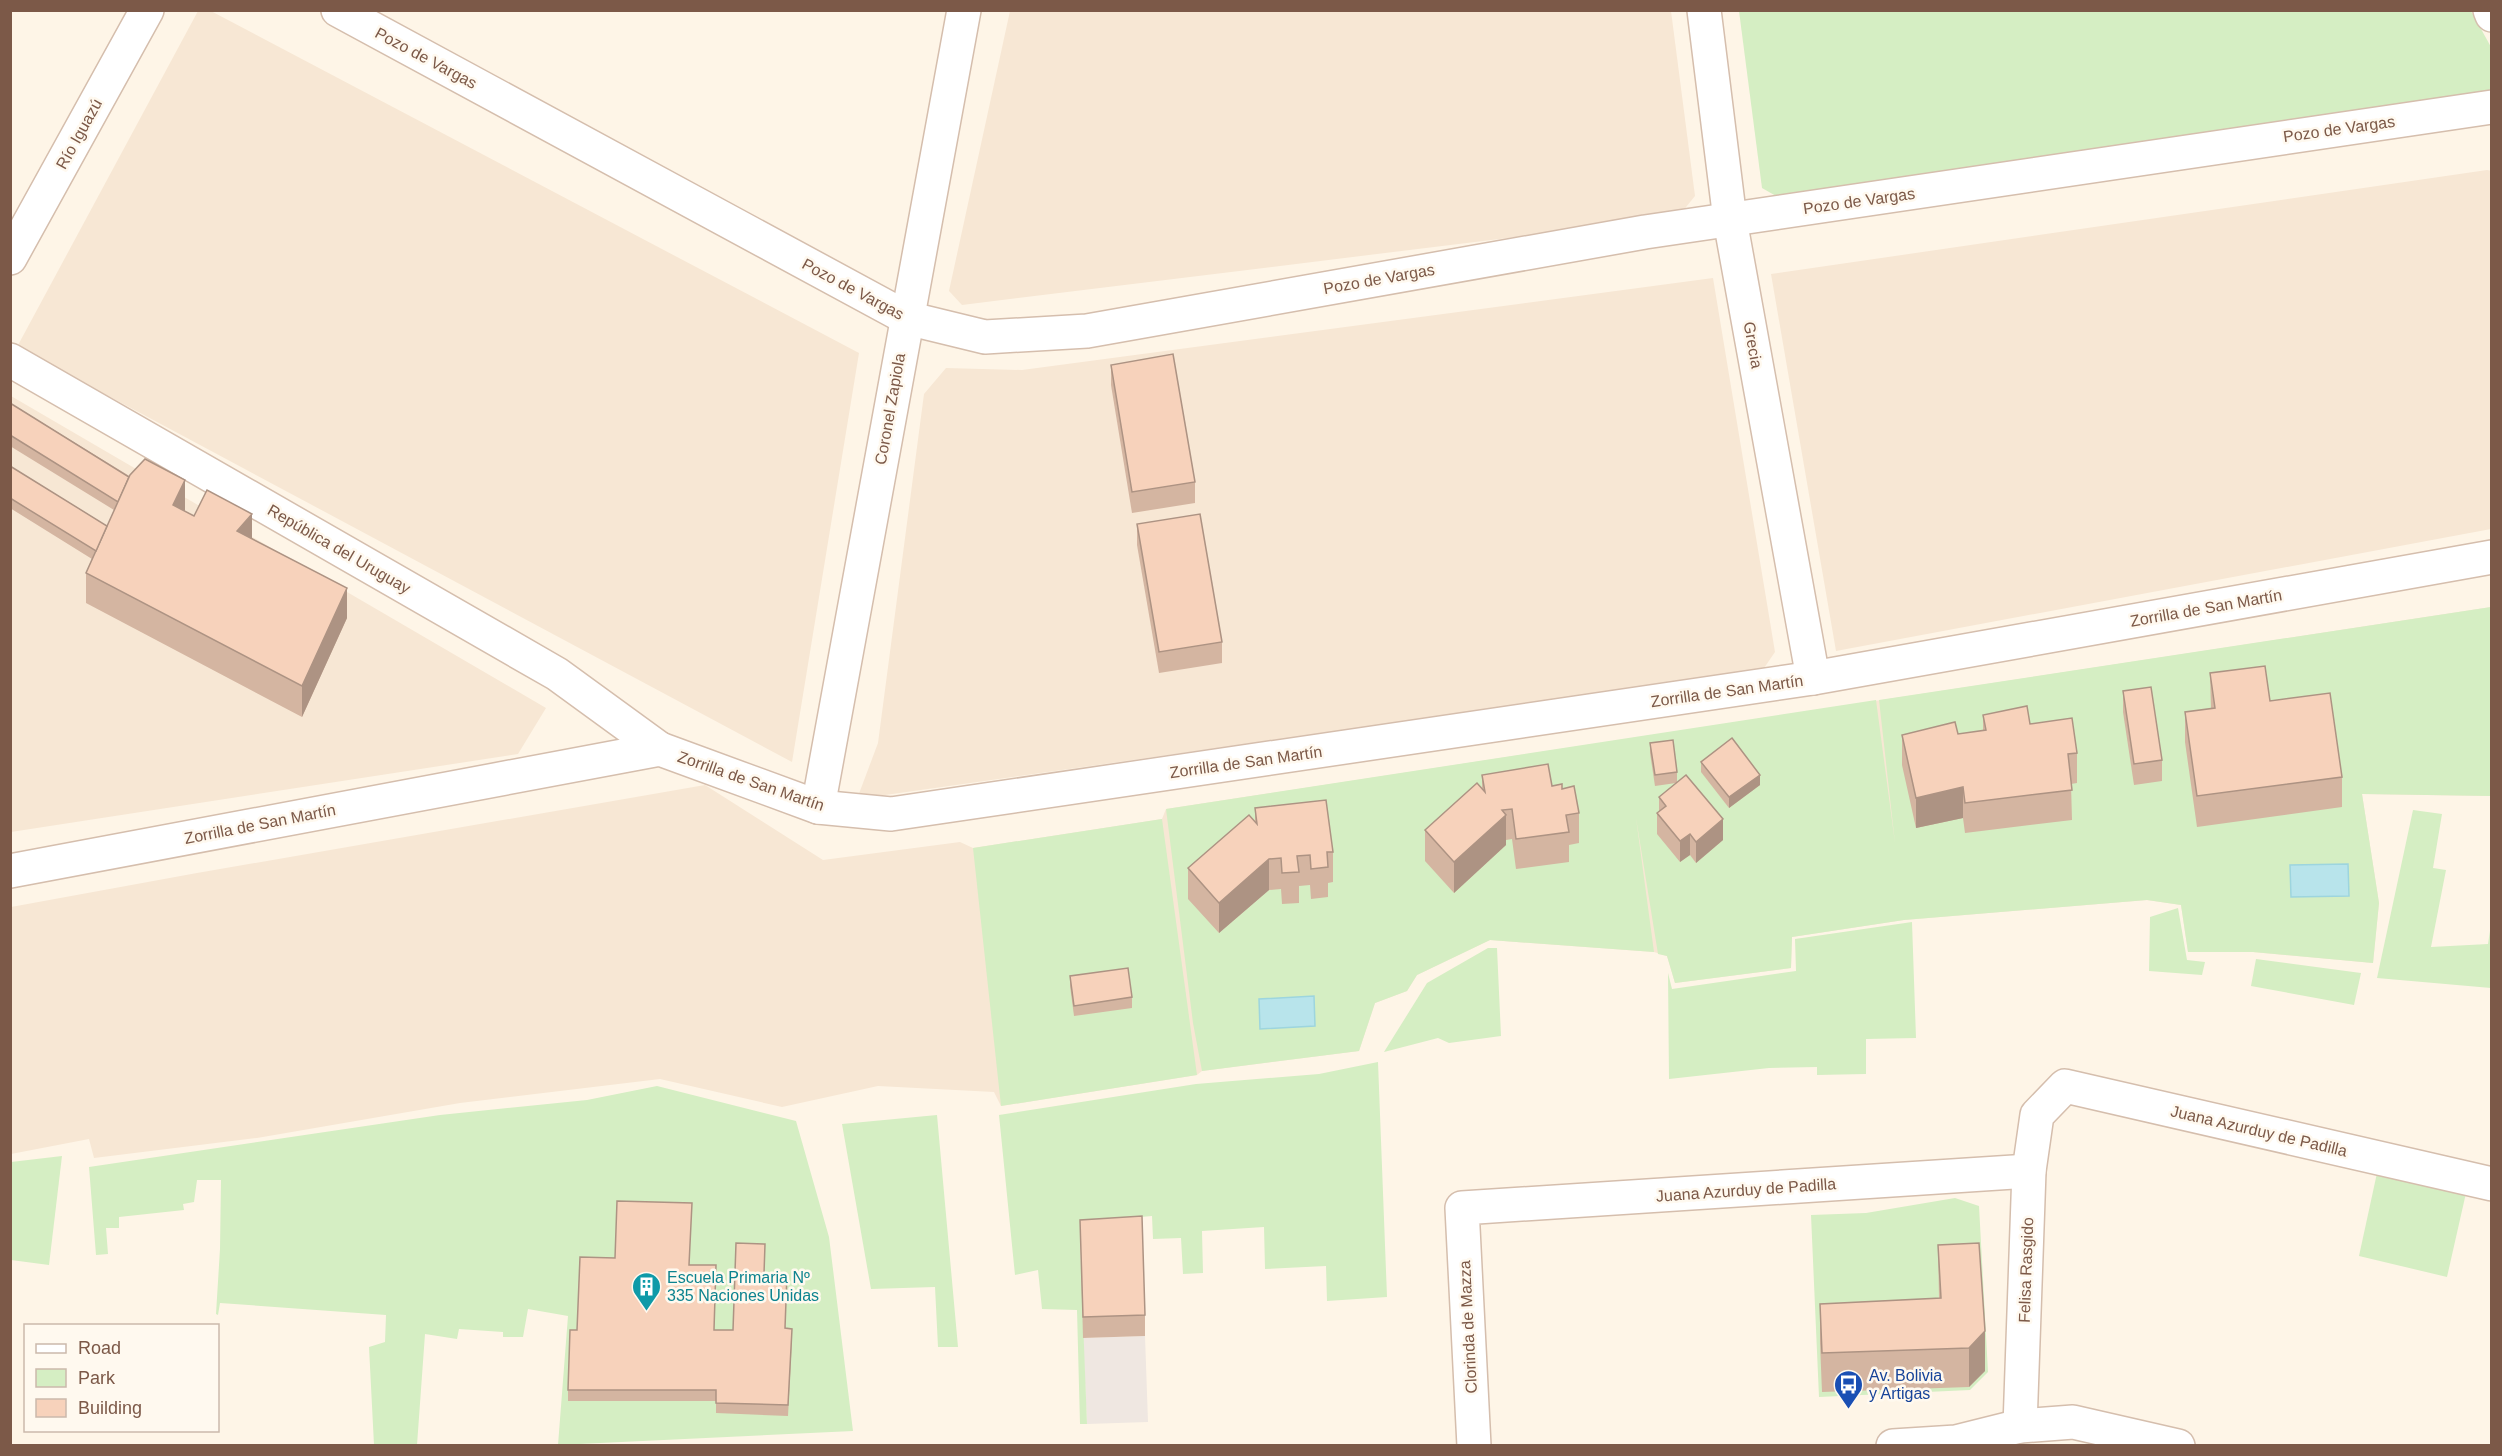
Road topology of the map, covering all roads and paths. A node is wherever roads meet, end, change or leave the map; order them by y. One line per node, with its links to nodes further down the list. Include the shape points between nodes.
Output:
1 (147, 10): 7 (street, Río Iguazú)
2 (338, 10): 8 (street, Pozo de Vargas)
3 (964, 10): 8 (street, Coronel Zapiola)
4 (1704, 10): 6 (street, Grecia)
5 (2492, 107): 6 (street, Pozo de Vargas)
6 (1730, 220): 8 (street, Pozo de Vargas, via 1646,231 1087,331 985,337); 11 (street, Grecia)
7 (10, 258)
8 (907, 318): 13 (street, Coronel Zapiola)
9 (10, 360): 12 (street, República del Uruguay, via 557,674)
10 (2492, 557): 11 (street, Zorrilla de San Martín)
11 (1813, 678): 13 (street, Zorrilla de San Martín, via 891,814)
12 (660, 749): 13 (street, Zorrilla de San Martín); 14 (street, Zorrilla de San Martín)
13 (818, 807)
14 (10, 871)
15 (2037, 1115): 16 (street, Felisa Rasgido); 17 (street, Juana Azurduy de Padilla, via 2065,1086)
16 (2030, 1172): 18 (street, Juana Azurduy de Padilla); 19 (street, Felisa Rasgido)
17 (2492, 1184)
18 (1462, 1208): 21 (street, Clorinda de Mazza)
19 (2020, 1426): 20 (street); 23 (street, via 2073,1422)
20 (1963, 1444): 22 (street)
21 (1474, 1446)
22 (1893, 1446)
23 (2178, 1446)

